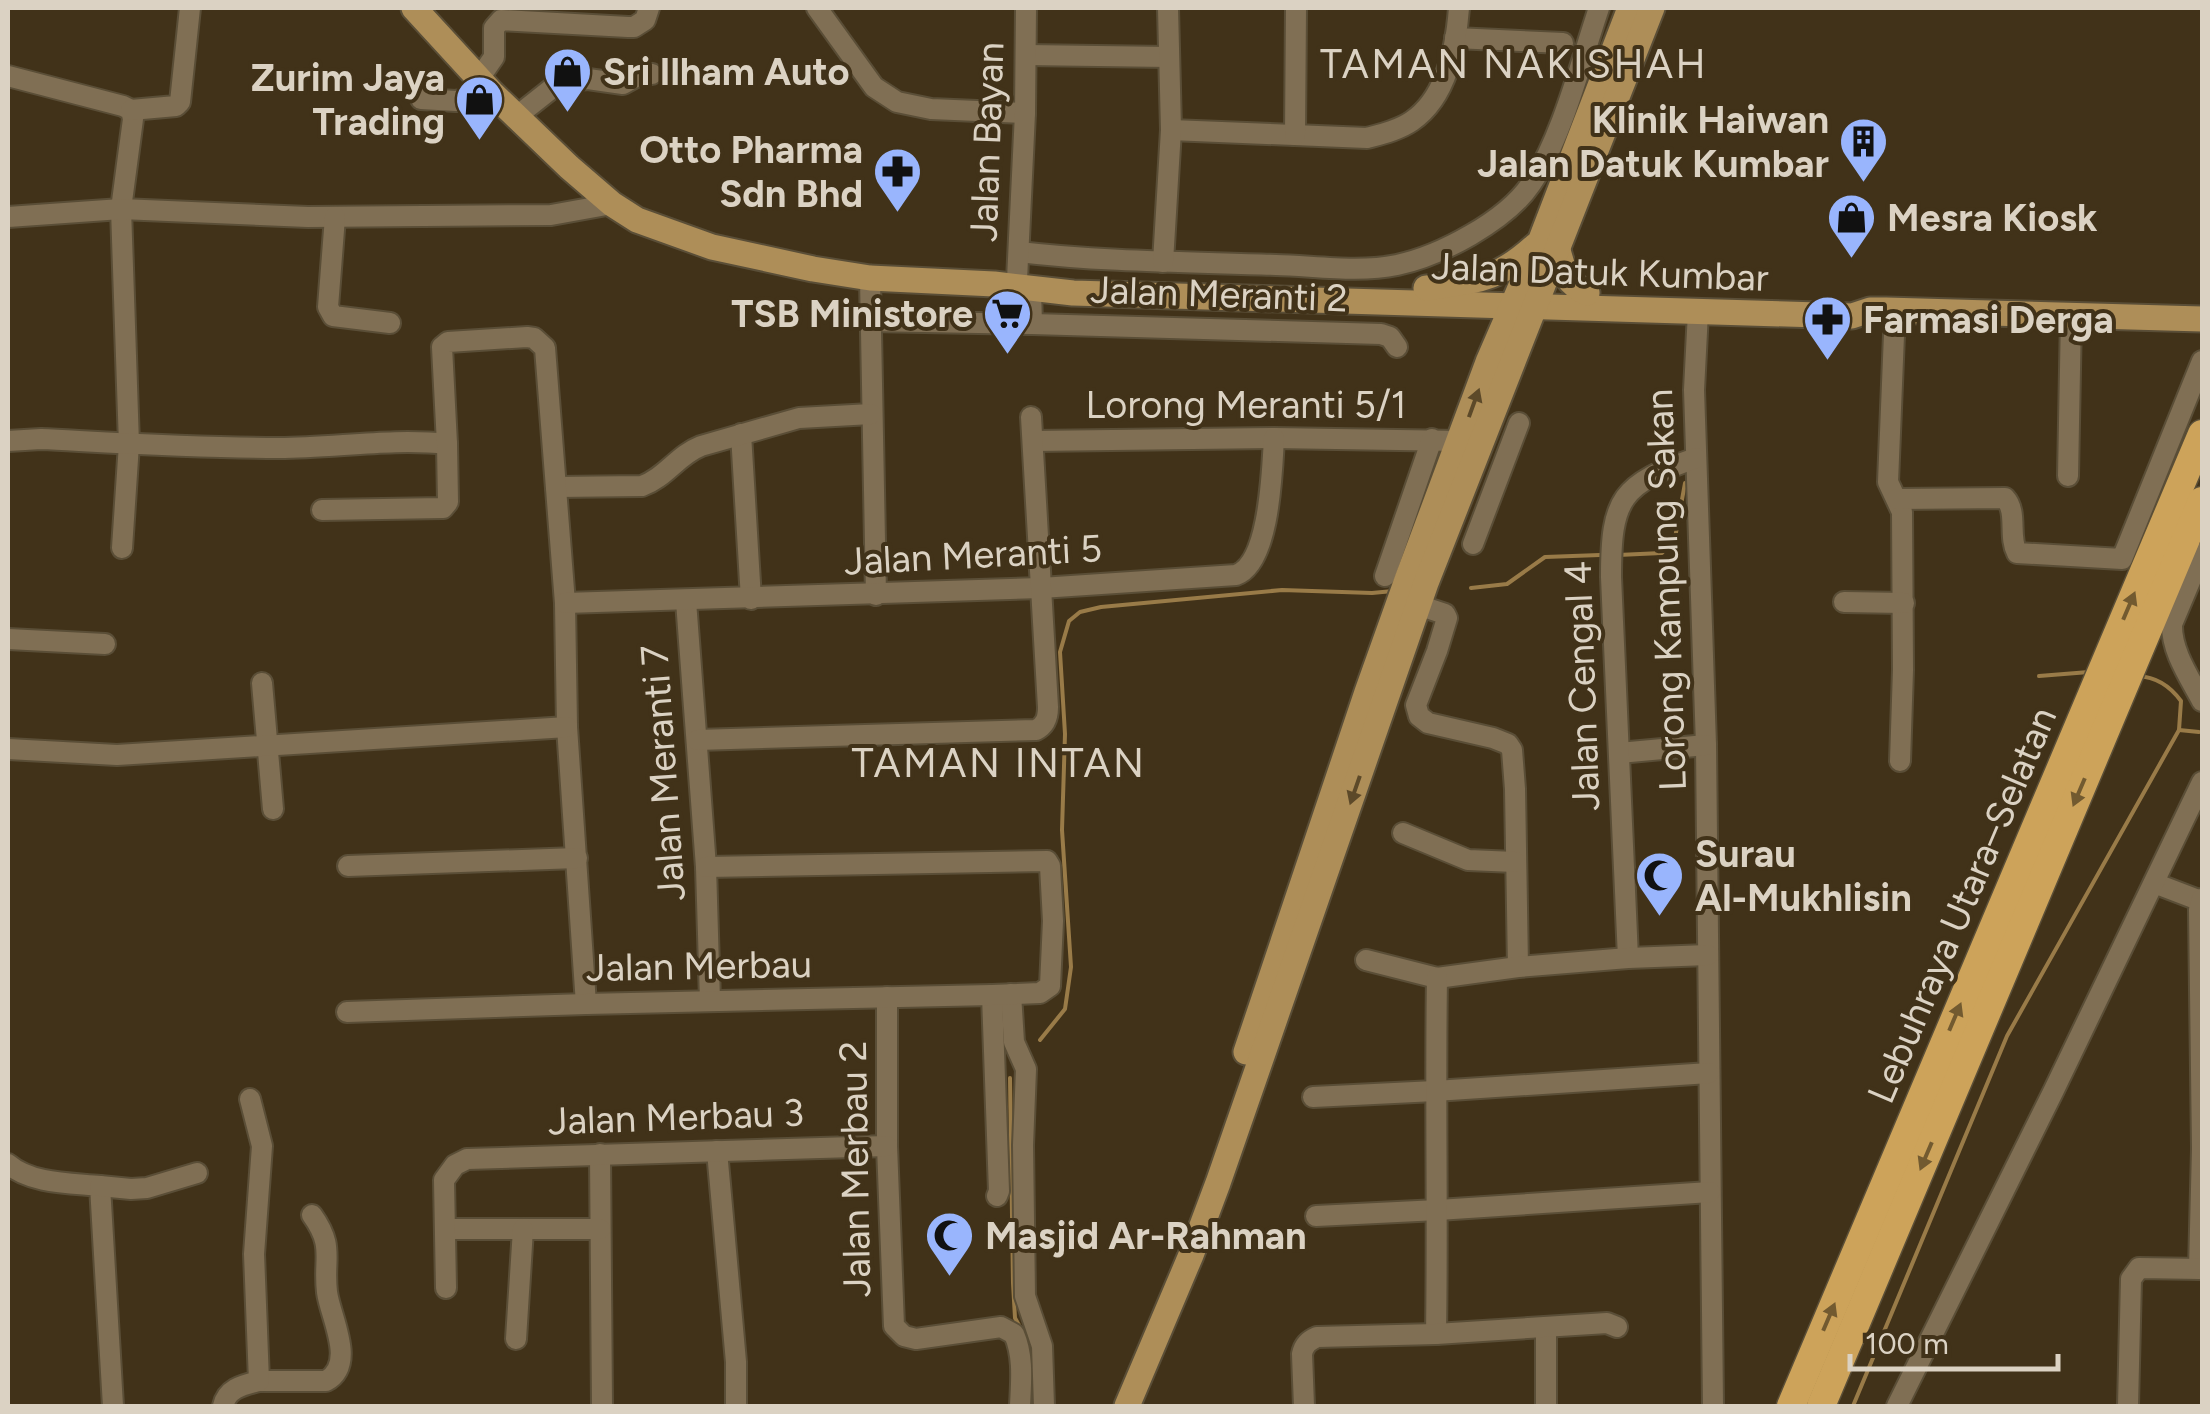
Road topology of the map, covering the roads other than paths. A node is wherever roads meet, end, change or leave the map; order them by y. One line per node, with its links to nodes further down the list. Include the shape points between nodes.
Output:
1 (190, 8): 20 (street, via 180,102)
2 (414, 8): 18 (main road, Jalan Datuk Kumbar)
3 (649, 8): 18 (street, via 645,20 628,28 501,20)
4 (817, 8): 21 (street, via 874,86 897,102)
5 (1026, 8): 14 (street, Jalan Bayan)
6 (1168, 8): 15 (street)
7 (1296, 8): 24 (street)
8 (1459, 8): 12 (street)
9 (1599, 8): 31 (street, via 1554,140 1530,186 1493,222 1438,252 1393,266)
10 (1630, 8): 29 (main road)
11 (1652, 8): 29 (main road)
12 (1455, 38): 13 (street); 24 (street, via 1442,87 1411,122 1367,138)
13 (1562, 42)
14 (1026, 55): 15 (street); 21 (street, Jalan Bayan)
15 (1168, 57): 23 (street)
16 (652, 74): 22 (street, via 623,84 560,82)
17 (8, 76): 20 (street)
18 (485, 86): 19 (street, via 456,101); 22 (main road, Jalan Datuk Kumbar)
19 (421, 99)
20 (131, 110): 26 (street)
21 (1025, 113): 30 (street, Jalan Bayan)
22 (517, 116): 25 (main road, Jalan Datuk Kumbar)
23 (1170, 130): 24 (street); 31 (street)
24 (1295, 135)
25 (612, 204): 28 (street, via 551,214); 32 (main road, Jalan Datuk Kumbar, via 712,248)
26 (121, 209): 27 (street); 28 (street); 59 (street)
27 (8, 217)
28 (335, 217): 43 (street, via 332,316)
29 (1548, 244): 35 (main road, via 1498,274); 36 (main road); 37 (main road, via 1570,282)
30 (1019, 252): 31 (street); 33 (street, Jalan Bayan)
31 (1164, 262)
32 (870, 278): 33 (main road, Jalan Datuk Kumbar); 42 (street)
33 (1014, 285): 34 (main road, Jalan Datuk Kumbar); 35 (main road, Jalan Datuk Kumbar, via 1071,276); 44 (street, Jalan Bayan)
34 (1127, 293): 35 (main road, Jalan Datuk Kumbar); 45 (street)
35 (1432, 296): 36 (main road, Jalan Datuk Kumbar); 48 (main road, via 1478,325)
36 (1526, 299): 37 (main road, Jalan Datuk Kumbar); 48 (main road)
37 (1595, 301): 38 (main road, Jalan Datuk Kumbar); 39 (main road, Jalan Datuk Kumbar); 48 (main road, via 1538,333)
38 (1873, 307): 39 (main road, Jalan Datuk Kumbar, via 1852,316); 40 (main road, Jalan Datuk Kumbar); 64 (street, via 1888,482)
39 (1698, 312): 61 (street, Lorong Kampung Sakan)
40 (2071, 316): 41 (main road, Jalan Datuk Kumbar); 62 (street)
41 (2202, 319)
42 (870, 321): 44 (street, Jalan Meranti 2); 49 (street)
43 (390, 324)
44 (1032, 324): 45 (street, Jalan Meranti 2)
45 (1125, 327): 46 (street, Jalan Meranti 2, via 1381,334)
46 (1397, 347)
47 (2202, 361): 64 (street, via 2122,560 2017,553 2005,498)
48 (1499, 366): 57 (main road, one-way to 48); 66 (main road)
49 (871, 414): 52 (street, via 800,418); 75 (street)
50 (1032, 417): 58 (street, Lorong Meranti 5/1)
51 (1520, 422): 68 (street)
52 (741, 434): 63 (street, via 688,452 642,486); 76 (street)
53 (2202, 434): 85 (highway, Lebuhraya Utara–Selatan, one-way to 53)
54 (1274, 438): 55 (street, Lorong Meranti 5/1); 58 (street, Lorong Meranti 5/1); 73 (street, Jalan Meranti 5, via 1271,500 1245,572)
55 (1432, 439): 57 (street, Lorong Meranti 5/1); 72 (street)
56 (8, 441): 59 (street)
57 (1460, 441): 114 (main road, via 1373,675)
58 (1032, 442): 73 (street, Lorong Meranti 5/1)
59 (128, 444): 60 (street); 70 (street)
60 (447, 444): 63 (street, via 444,344 534,338 545,348); 67 (street, via 443,508)
61 (1696, 458): 90 (street, Lorong Kampung Sakan); 92 (street, Jalan Cengal 4, via 1637,484 1612,531)
62 (2068, 476)
63 (556, 487): 80 (street)
64 (1897, 499): 79 (street)
65 (2202, 500): 85 (highway, Lebuhraya Utara–Selatan)
66 (1458, 502): 68 (street); 81 (main road)
67 (322, 510)
68 (1486, 514): 69 (street)
69 (1473, 544)
70 (122, 548)
71 (2202, 552): 74 (street)
72 (1385, 576)
73 (1041, 588): 75 (street, Jalan Meranti 5); 88 (street, Lorong Meranti 5/1, via 1048,707 1036,730)
74 (2194, 592): 86 (street, via 2172,634)
75 (876, 594): 76 (street, Jalan Meranti 5)
76 (751, 599): 77 (street, Jalan Meranti 5)
77 (686, 601): 80 (street, Jalan Meranti 5); 88 (street, Jalan Meranti 7)
78 (1844, 602): 79 (street)
79 (1904, 603): 93 (street)
80 (565, 604): 87 (street)
81 (1418, 605): 98 (street, via 1447,618 1416,705 1419,716 1512,750); 114 (main road, one-way to 114)
82 (8, 640): 83 (street)
83 (105, 644)
84 (262, 683): 89 (street)
85 (2104, 699): 151 (highway, Lebuhraya Utara–Selatan, one-way to 85); 152 (highway, Lebuhraya Utara–Selatan, one-way to 152)
86 (2202, 702)
87 (566, 727): 89 (street); 97 (street)
88 (697, 740): 100 (street, Jalan Meranti 7)
89 (268, 744): 91 (street, via 117,755); 95 (street)
90 (1706, 745): 92 (street); 103 (street, Lorong Kampung Sakan)
91 (8, 749)
92 (1619, 753): 104 (street, Jalan Cengal 4)
93 (1900, 761)
94 (2202, 782): 101 (street)
95 (273, 809)
96 (1402, 833): 98 (street, via 1468,860)
97 (576, 858): 99 (street); 111 (street)
98 (1515, 862): 106 (street)
99 (348, 866)
100 (706, 867): 108 (street, Jalan Merbau, via 1047,861 1050,986 1040,993); 110 (street, Jalan Meranti 7)
101 (2154, 883): 102 (street); 153 (street)
102 (2202, 900): 113 (street)
103 (1708, 955): 104 (street); 115 (street, Lorong Kampung Sakan)
104 (1628, 958): 106 (street)
105 (1366, 960): 107 (street)
106 (1518, 967): 107 (street)
107 (1437, 978): 116 (street)
108 (1001, 995): 109 (street, Jalan Merbau); 127 (street); 147 (street, via 1026,1068 1025,1296 1042,1346)
109 (887, 997): 110 (street, Jalan Merbau); 119 (street, Jalan Merbau 2)
110 (710, 1001): 111 (street, Jalan Merbau)
111 (586, 1004): 112 (street, Jalan Merbau)
112 (347, 1012)
113 (2202, 1032): 120 (street)
114 (1253, 1058): 141 (main road, via 1180,1251)
115 (1709, 1073): 116 (street); 126 (street, Lorong Kampung Sakan)
116 (1435, 1091): 117 (street); 128 (street)
117 (1313, 1097)
118 (250, 1099): 140 (street, via 262,1146 254,1254)
119 (888, 1146): 121 (street, Jalan Merbau 3); 146 (street, Jalan Merbau 2, via 894,1326 916,1338 1001,1327 1014,1334 1022,1368)
120 (2202, 1149): 134 (street)
121 (717, 1151): 122 (street, Jalan Merbau 3); 145 (street)
122 (600, 1154): 131 (street, Jalan Merbau 3, via 467,1159 444,1180); 133 (street)
123 (8, 1164): 125 (street, via 35,1178)
124 (197, 1174): 125 (street, via 148,1188)
125 (100, 1186): 142 (street)
126 (1710, 1192): 128 (street); 150 (street, Lorong Kampung Sakan)
127 (997, 1196)
128 (1438, 1210): 130 (street); 138 (street)
129 (312, 1215): 140 (street, via 326,1242 339,1367 326,1381)
130 (1316, 1216)
131 (445, 1228): 132 (street); 135 (street)
132 (522, 1229): 133 (street); 139 (street)
133 (600, 1229): 144 (street)
134 (2201, 1269): 154 (street, via 2139,1268 2129,1285)
135 (446, 1288)
136 (1546, 1327): 137 (street); 138 (street); 149 (street)
137 (1618, 1327)
138 (1436, 1334): 148 (street, via 1310,1340 1302,1354)
139 (516, 1338)
140 (259, 1381): 143 (street, via 232,1390)
141 (1135, 1403)
142 (113, 1406)
143 (223, 1406)
144 (602, 1406)
145 (736, 1406)
146 (1020, 1406)
147 (1044, 1406)
148 (1304, 1406)
149 (1546, 1406)
150 (1713, 1406)
151 (1790, 1406)
152 (1821, 1406)
153 (1896, 1406)
154 (2128, 1406)

